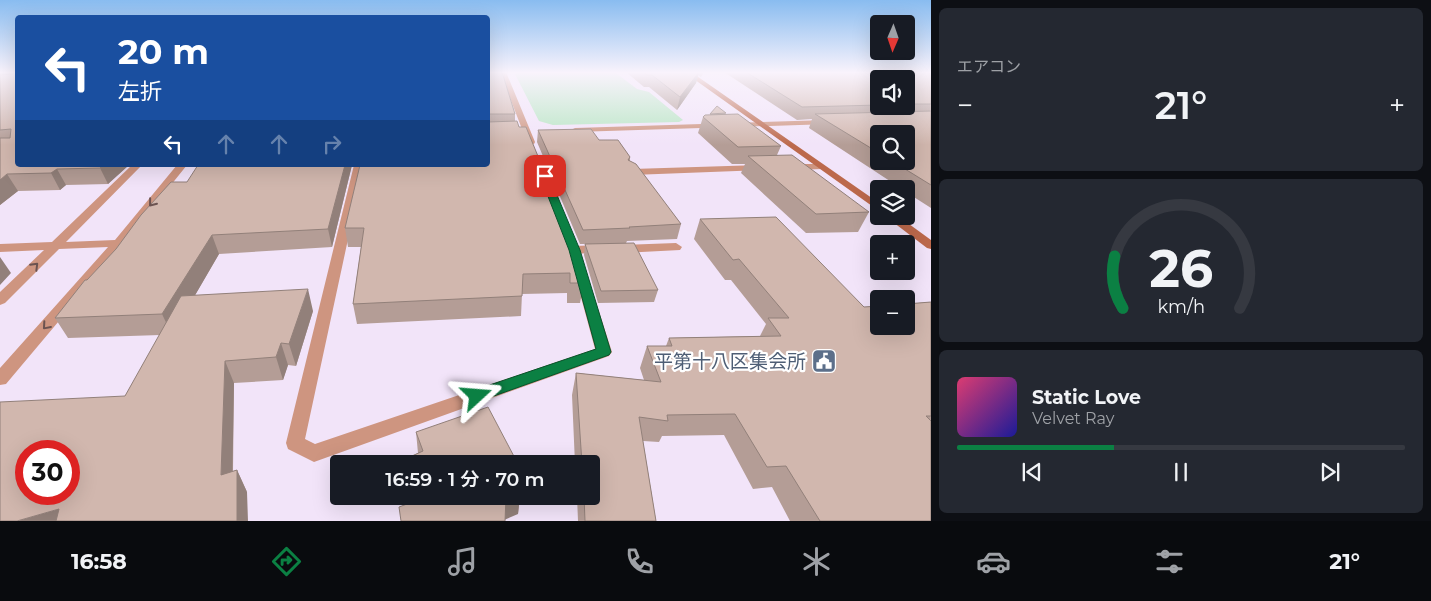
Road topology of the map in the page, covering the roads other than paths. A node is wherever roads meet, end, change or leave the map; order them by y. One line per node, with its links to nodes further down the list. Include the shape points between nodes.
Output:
1 (513, 96): 6 (street)
2 (721, 96): 4 (street)
3 (836, 122): 4 (street)
4 (760, 124): 5 (street); 10 (street)
5 (566, 130)
6 (537, 158)
7 (134, 167): 16 (street)
8 (180, 167): 14 (street, one-way to 14)
9 (359, 167): 18 (street, via 295,443 314,453 604,352 572,245)
10 (820, 167): 11 (street); 12 (street)
11 (632, 172)
12 (870, 202)
13 (903, 225): 15 (street)
14 (118, 243): 16 (street); 20 (street, one-way to 20)
15 (930, 243)
16 (54, 246): 17 (street); 19 (street, one-way to 16)
17 (0, 248)
18 (676, 248)
19 (0, 300)
20 (0, 378)

